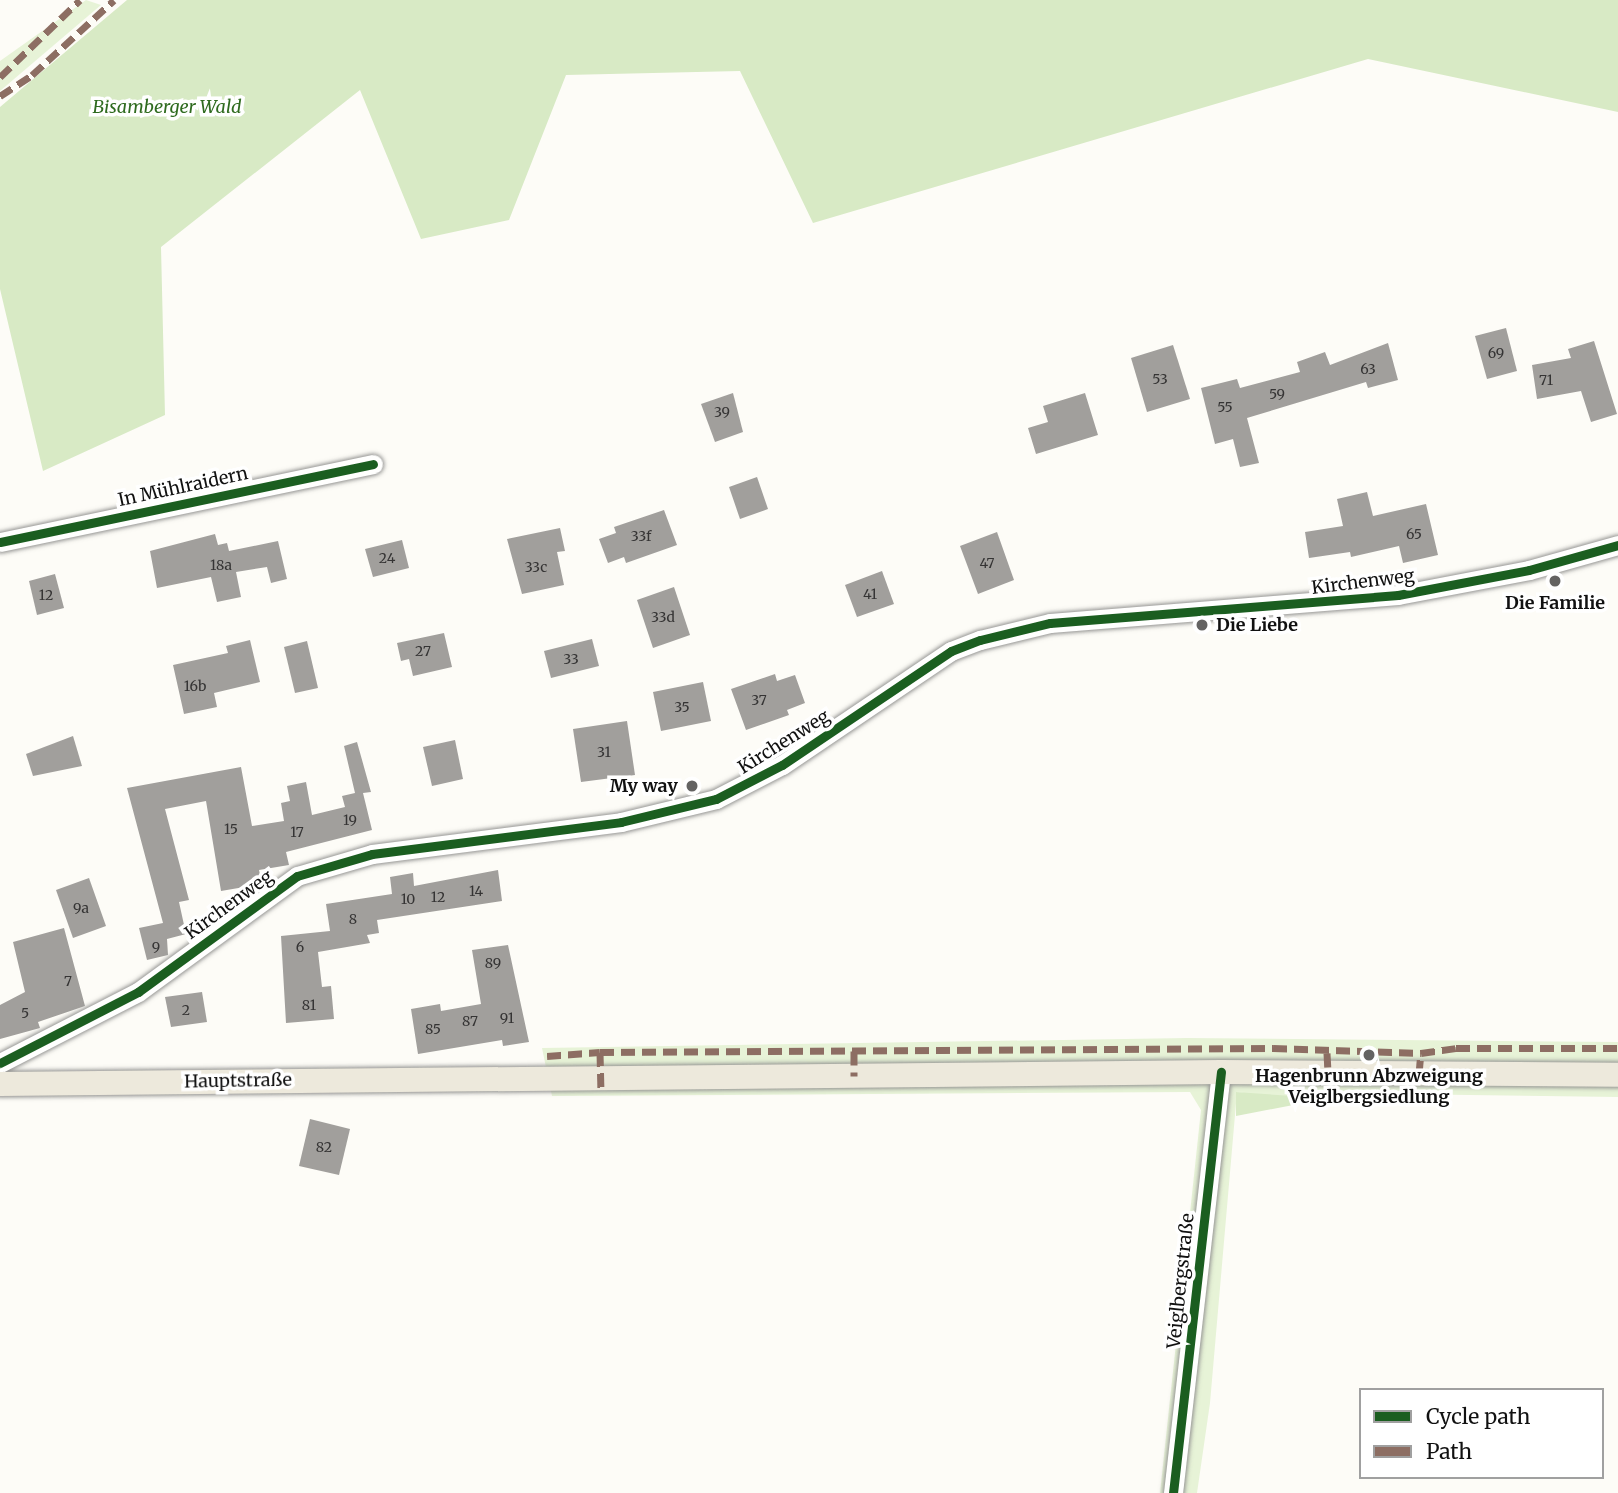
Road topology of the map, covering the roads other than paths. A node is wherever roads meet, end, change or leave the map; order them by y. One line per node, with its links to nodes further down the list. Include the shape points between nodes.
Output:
1 (373, 464): 2 (street, In Mühlraidern)
2 (0, 542)
3 (1618, 545): 4 (street, Kirchenweg, via 1529,570 1398,595 1050,623 990,636 951,650 782,765 716,799 621,822 372,854 297,876 128,999)
4 (0, 1063)
5 (1221, 1072): 6 (main road, Hauptstraße); 7 (main road, Hauptstraße); 8 (street, Veiglbergstraße)
6 (1618, 1076)
7 (0, 1084)
8 (1173, 1493)

